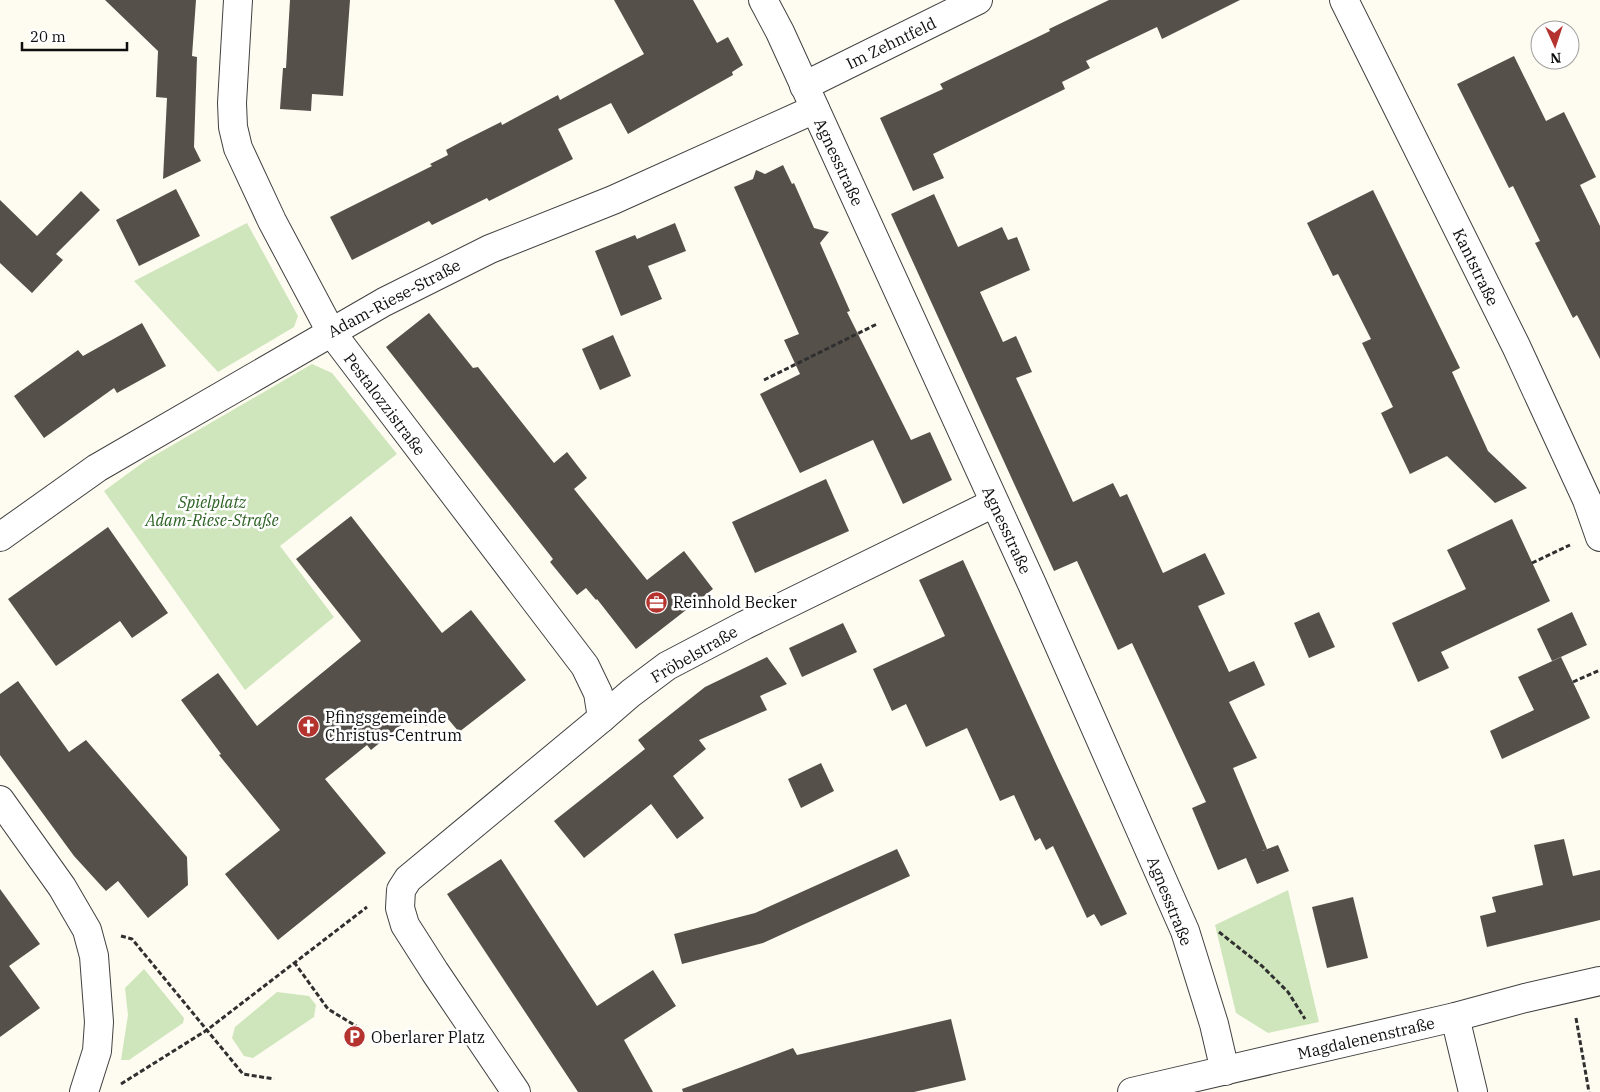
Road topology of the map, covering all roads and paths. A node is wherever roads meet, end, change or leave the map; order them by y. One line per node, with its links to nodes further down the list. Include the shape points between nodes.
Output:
1 (238, 0): 7 (street, Pestalozzistraße, via 232,103 238,148 272,221)
2 (762, 0): 5 (street, Agnesstraße)
3 (978, 0): 5 (street, Im Zehntfeld)
4 (1344, 0): 10 (street, Kantstraße, via 1516,346 1587,500)
5 (810, 98): 6 (street, Agnesstraße); 7 (street, Adam-Riese-Straße, via 613,200 490,249)
6 (907, 310): 8 (path); 9 (street, Agnesstraße)
7 (331, 332): 11 (street, Adam-Riese-Straße, via 97,468); 15 (street, Pestalozzistraße, via 585,666 598,693)
8 (764, 380)
9 (994, 503): 15 (street, Fröbelstraße, via 667,666); 19 (street, Agnesstraße)
10 (1599, 534): 12 (path)
11 (0, 538)
12 (1532, 563)
13 (1600, 670): 14 (path)
14 (1573, 682)
15 (602, 718): 17 (street, Fröbelstraße, via 408,879)
16 (0, 800): 18 (street, via 62,886)
17 (400, 899): 20 (path, via 376,900); 31 (street, via 405,925)
18 (87, 930): 25 (path, via 132,939); 29 (street, via 94,956 99,1022 97,1051)
19 (1185, 931): 26 (path, via 1199,927 1213,929 1262,966 1288,992); 27 (street, Agnesstraße)
20 (294, 962): 24 (path, via 328,1009); 25 (path)
21 (1600, 981): 22 (street, Magdalenenstraße)
22 (1570, 988): 23 (street, Magdalenenstraße); 33 (path)
23 (1455, 1017): 26 (street, Magdalenenstraße); 32 (street)
24 (356, 1026)
25 (207, 1030): 28 (path, via 243,1074); 29 (path, via 119,1086)
26 (1321, 1048): 27 (street, Magdalenenstraße)
27 (1225, 1071): 30 (street, Magdalenenstraße)
28 (274, 1079)
29 (86, 1087)
30 (1142, 1091)
31 (516, 1092)
32 (1473, 1092)
33 (1589, 1092)

